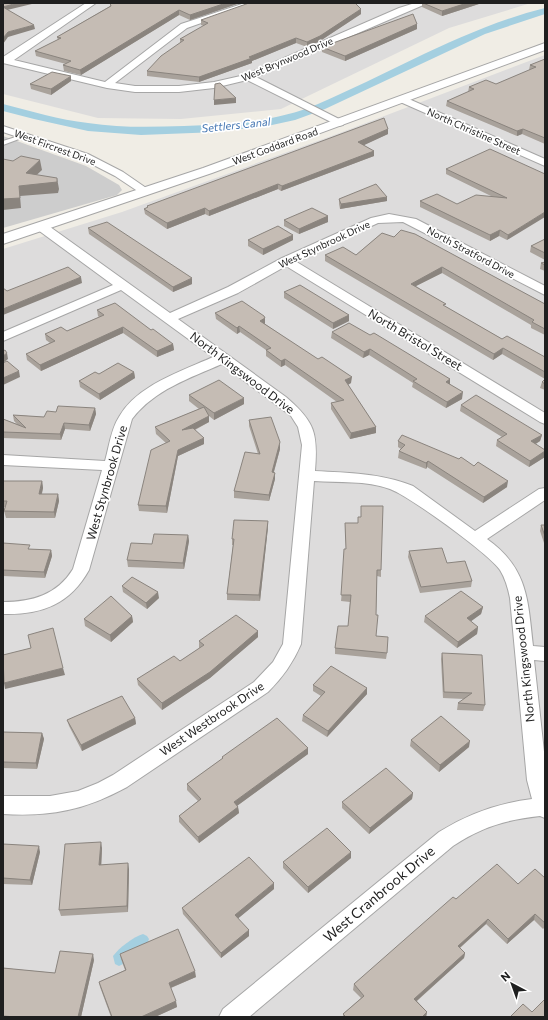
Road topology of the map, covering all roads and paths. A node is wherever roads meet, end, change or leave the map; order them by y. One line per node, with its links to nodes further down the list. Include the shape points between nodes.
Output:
1 (92, 3): 5 (street)
2 (254, 3): 7 (street, via 184,26)
3 (424, 3): 6 (street, West Brynwood Drive, via 398,8)
4 (543, 48): 8 (street, West Goddard Road)
5 (5, 61): 7 (street, West Brynwood Drive)
6 (248, 77): 7 (street, West Brynwood Drive, via 214,85 179,89 135,89); 9 (street)
7 (107, 84)
8 (402, 99): 9 (street, West Goddard Road); 13 (street, North Christine Street)
9 (339, 123): 14 (street, West Goddard Road)
10 (3, 129): 11 (street, West Fircrest Drive)
11 (24, 136): 12 (lane); 14 (street, West Fircrest Drive, via 95,161)
12 (3, 143)
13 (545, 163)
14 (146, 192): 16 (street, West Goddard Road)
15 (394, 218): 18 (street, West Stynbrook Drive, via 375,220); 20 (street, North Stratford Drive, via 412,221)
16 (42, 227): 17 (street, West Goddard Road); 19 (street, North Kingswood Drive)
17 (3, 239)
18 (286, 261): 21 (street, West Stynbrook Drive, via 233,290); 24 (street, North Bristol Street)
19 (123, 285): 21 (street, North Kingswood Drive); 22 (street)
20 (545, 291)
21 (170, 318): 23 (street, North Kingswood Drive)
22 (3, 336)
23 (222, 358): 26 (street, West Stynbrook Drive, via 140,400 125,418); 27 (street, North Kingswood Drive, via 282,400 296,413 305,427 310,445)
24 (545, 419)
25 (3, 460): 26 (street)
26 (112, 466): 30 (street, West Stynbrook Drive, via 75,583 48,602 30,607)
27 (308, 476): 29 (street, North Kingswood Drive, via 382,481 397,485); 33 (street, West Westbrook Drive, via 293,636 286,659 275,674 261,687 99,793 76,802 52,806)
28 (545, 492): 29 (street)
29 (475, 538): 31 (street, North Kingswood Drive, via 506,566 515,582)
30 (3, 608)
31 (525, 653): 32 (street); 34 (street, North Kingswood Drive, via 537,780)
32 (545, 654)
33 (3, 805)
34 (544, 808): 35 (street, West Cranbrook Drive, via 487,816 464,826 446,838)
35 (231, 1017)

